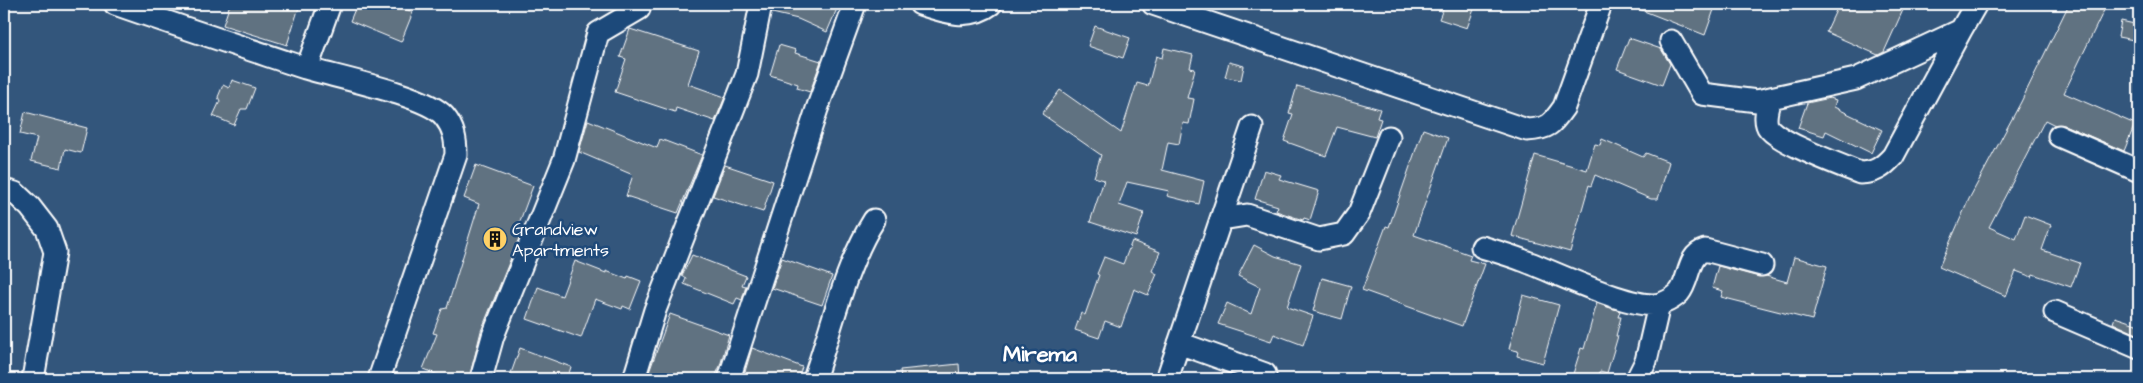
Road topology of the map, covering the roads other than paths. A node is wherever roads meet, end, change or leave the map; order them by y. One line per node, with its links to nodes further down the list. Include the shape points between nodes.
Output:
1 (115, 4): 13 (street)
2 (330, 4): 13 (street)
3 (640, 4): 31 (street, via 638,9 598,33 564,160 493,336)
4 (761, 4): 32 (street, via 747,74 655,310)
5 (855, 4): 33 (street, via 814,118)
6 (920, 4): 7 (street, via 956,14 981,11)
7 (991, 4)
8 (1601, 4): 10 (street, via 1564,107 1543,129 1527,130)
9 (1976, 4): 11 (street)
10 (1157, 5)
11 (1961, 30): 14 (street, via 1856,79); 14 (street, via 1893,156 1883,167 1871,173 1860,173 1774,134 1767,127)
12 (1671, 41): 14 (street, via 1702,94 1757,101)
13 (307, 68): 30 (street, via 427,104 444,116 456,136 456,155)
14 (1770, 98)
15 (1252, 126): 20 (street)
16 (2059, 136): 18 (street)
17 (1390, 137): 20 (street, via 1359,213 1344,234 1319,239 1247,215)
18 (2139, 171)
19 (4, 190): 29 (street, via 14,193 30,206 47,230 55,252)
20 (1222, 219): 26 (street)
21 (874, 220): 34 (street, via 851,265)
22 (1482, 247): 24 (street, via 1631,302)
23 (1762, 265): 24 (street, via 1705,250 1699,252 1678,295)
24 (1659, 305): 36 (street, via 1646,361)
25 (2055, 312): 27 (street)
26 (1179, 344): 28 (street); 35 (street)
27 (2139, 348)
28 (1265, 374)
29 (33, 379)
30 (379, 379)
31 (480, 379)
32 (634, 379)
33 (729, 379)
34 (814, 379)
35 (1167, 379)
36 (1637, 379)

